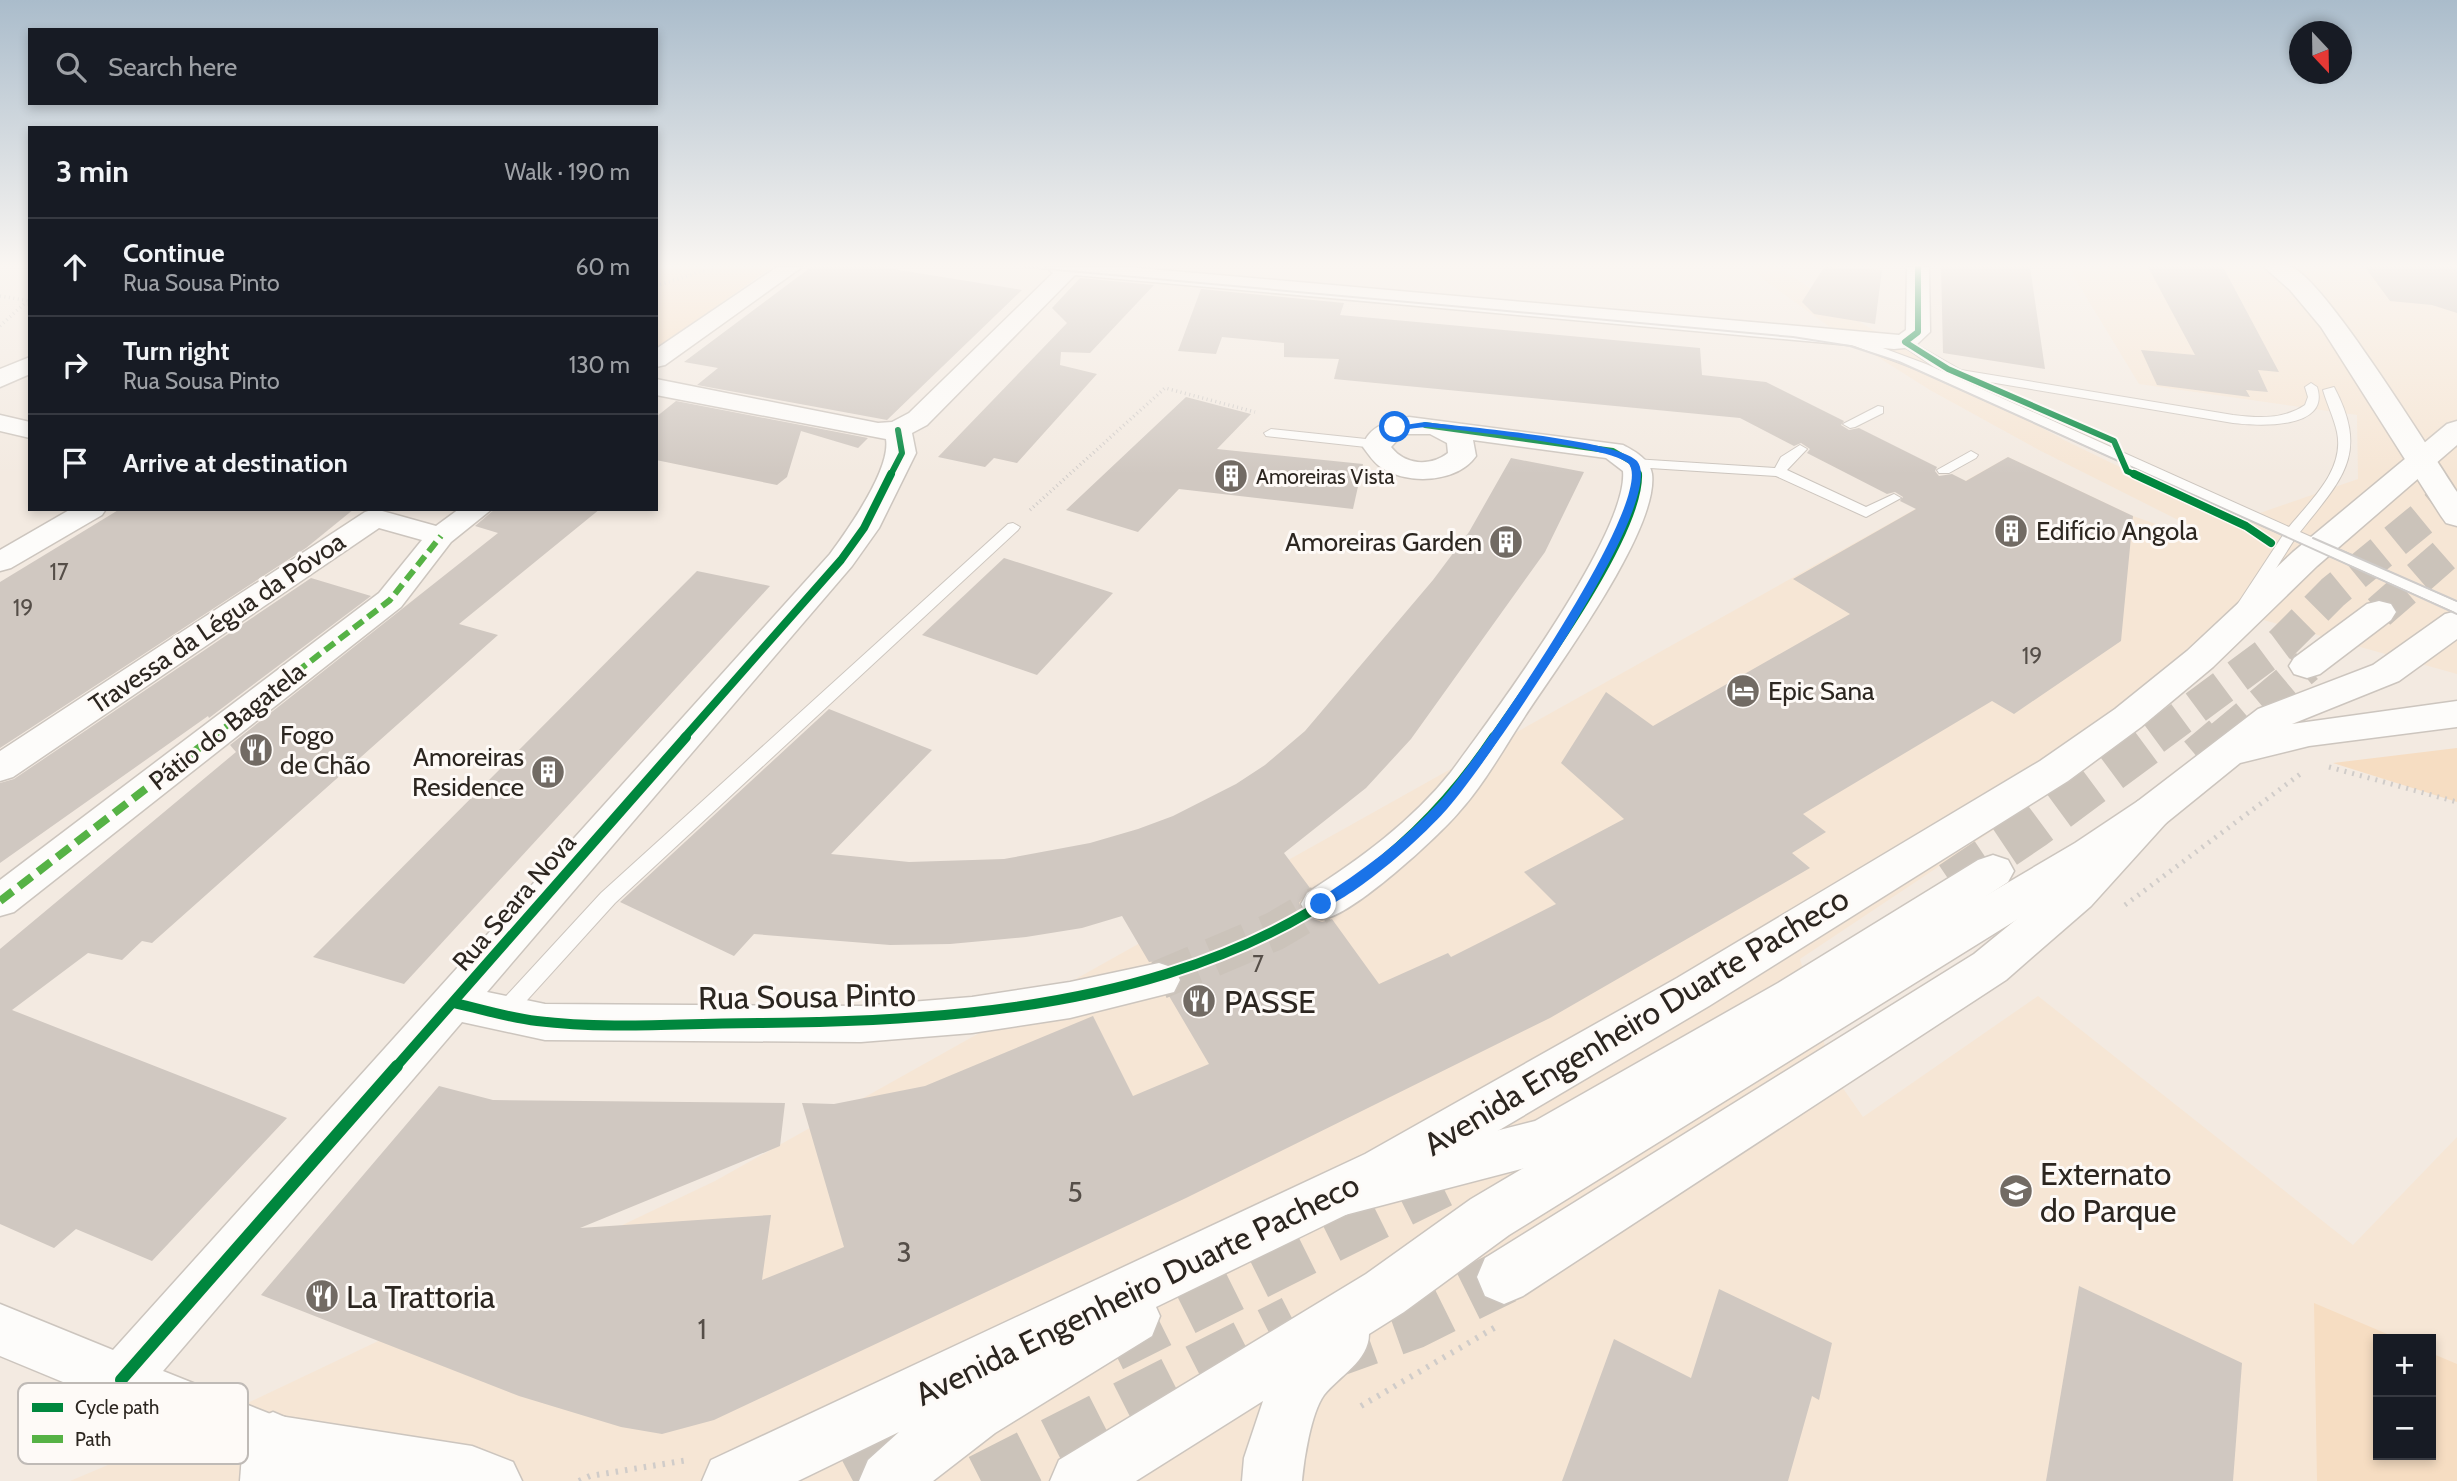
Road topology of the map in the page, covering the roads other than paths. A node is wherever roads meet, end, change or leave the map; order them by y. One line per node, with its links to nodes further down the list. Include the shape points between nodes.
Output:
1 (691, 336): 8 (street)
2 (997, 336): 19 (street, via 918,419)
3 (1824, 336): 6 (street)
4 (1912, 336): 7 (street)
5 (2340, 336): 27 (main road)
6 (1845, 338): 7 (street); 38 (lane, via 1922,367)
7 (1905, 341): 12 (lane, via 1958,373 2232,419 2276,421 2306,412 2314,402)
8 (658, 359)
9 (28, 365): 10 (street)
10 (0, 379)
11 (658, 387): 19 (street, via 878,431)
12 (2311, 387)
13 (2329, 390): 38 (lane, via 2344,433 2344,458)
14 (1878, 410): 16 (lane)
15 (0, 423): 18 (street)
16 (1850, 424)
17 (1425, 425): 22 (street); 23 (street, via 1395,427); 26 (street, via 1452,433 1460,440)
18 (28, 430)
19 (898, 430): 52 (street, Rua Seara Nova, via 902,453 864,528 841,561)
20 (2457, 430): 27 (main road, Avenida Engenheiro Duarte Pacheco)
21 (1271, 433): 23 (lane, via 1366,443)
22 (1493, 436): 26 (street, via 1477,441); 28 (street, via 1596,447)
23 (1378, 440): 26 (street, via 1381,455 1401,467 1430,470 1455,463)
24 (1800, 449): 30 (lane)
25 (1971, 455): 29 (lane)
26 (1462, 456)
27 (2420, 461): 35 (main road); 38 (main road, Avenida Engenheiro Duarte Pacheco)
28 (1634, 463): 30 (lane); 50 (street, via 1639,476 1633,505 1614,548 1588,595 1476,763 1410,840)
29 (1944, 470)
30 (1779, 472): 31 (lane, via 1866,513)
31 (1894, 498)
32 (89, 511): 39 (street)
33 (475, 511): 37 (street)
34 (360, 513): 37 (street, Travessa da Légua da Póvoa); 46 (street, Travessa da Légua da Póvoa)
35 (2457, 516)
36 (1013, 527): 53 (lane, via 608,898)
37 (441, 536): 49 (street, Pátio do Bagatela, via 390,600)
38 (2304, 541): 40 (lane); 54 (main road, Avenida Engenheiro Duarte Pacheco, via 2228,634 2128,718 2054,771 1639,1024)
39 (0, 562)
40 (2457, 608)
41 (2379, 612): 43 (main road)
42 (2457, 622): 45 (main road, via 2386,673 2271,718)
43 (2307, 666)
44 (2457, 714): 45 (main road, via 2309,733)
45 (2227, 754): 47 (main road)
46 (0, 768)
47 (2152, 811): 55 (main road, via 2063,909 1990,967); 56 (main road, via 2002,908 1490,1217)
48 (1993, 871): 54 (main road, via 1794,997 1545,1142)
49 (0, 901)
50 (1321, 904)
51 (1159, 980): 53 (street, Rua Sousa Pinto, via 972,1016 861,1024 545,1023)
52 (454, 1003): 53 (street, Rua Sousa Pinto); 58 (street, Rua Seara Nova)
53 (503, 1013)
54 (1326, 1200): 63 (main road, Avenida Engenheiro Duarte Pacheco); 64 (main road, via 958,1423)
55 (1504, 1277)
56 (1385, 1293): 65 (main road); 66 (main road, via 1299,1380 1274,1458)
57 (0, 1330): 58 (street)
58 (121, 1380): 59 (street)
59 (127, 1383)
60 (248, 1448): 61 (street)
61 (285, 1468): 62 (street, via 472,1473)
62 (494, 1481)
63 (732, 1481)
64 (889, 1481)
65 (1080, 1481)
66 (1272, 1481)

